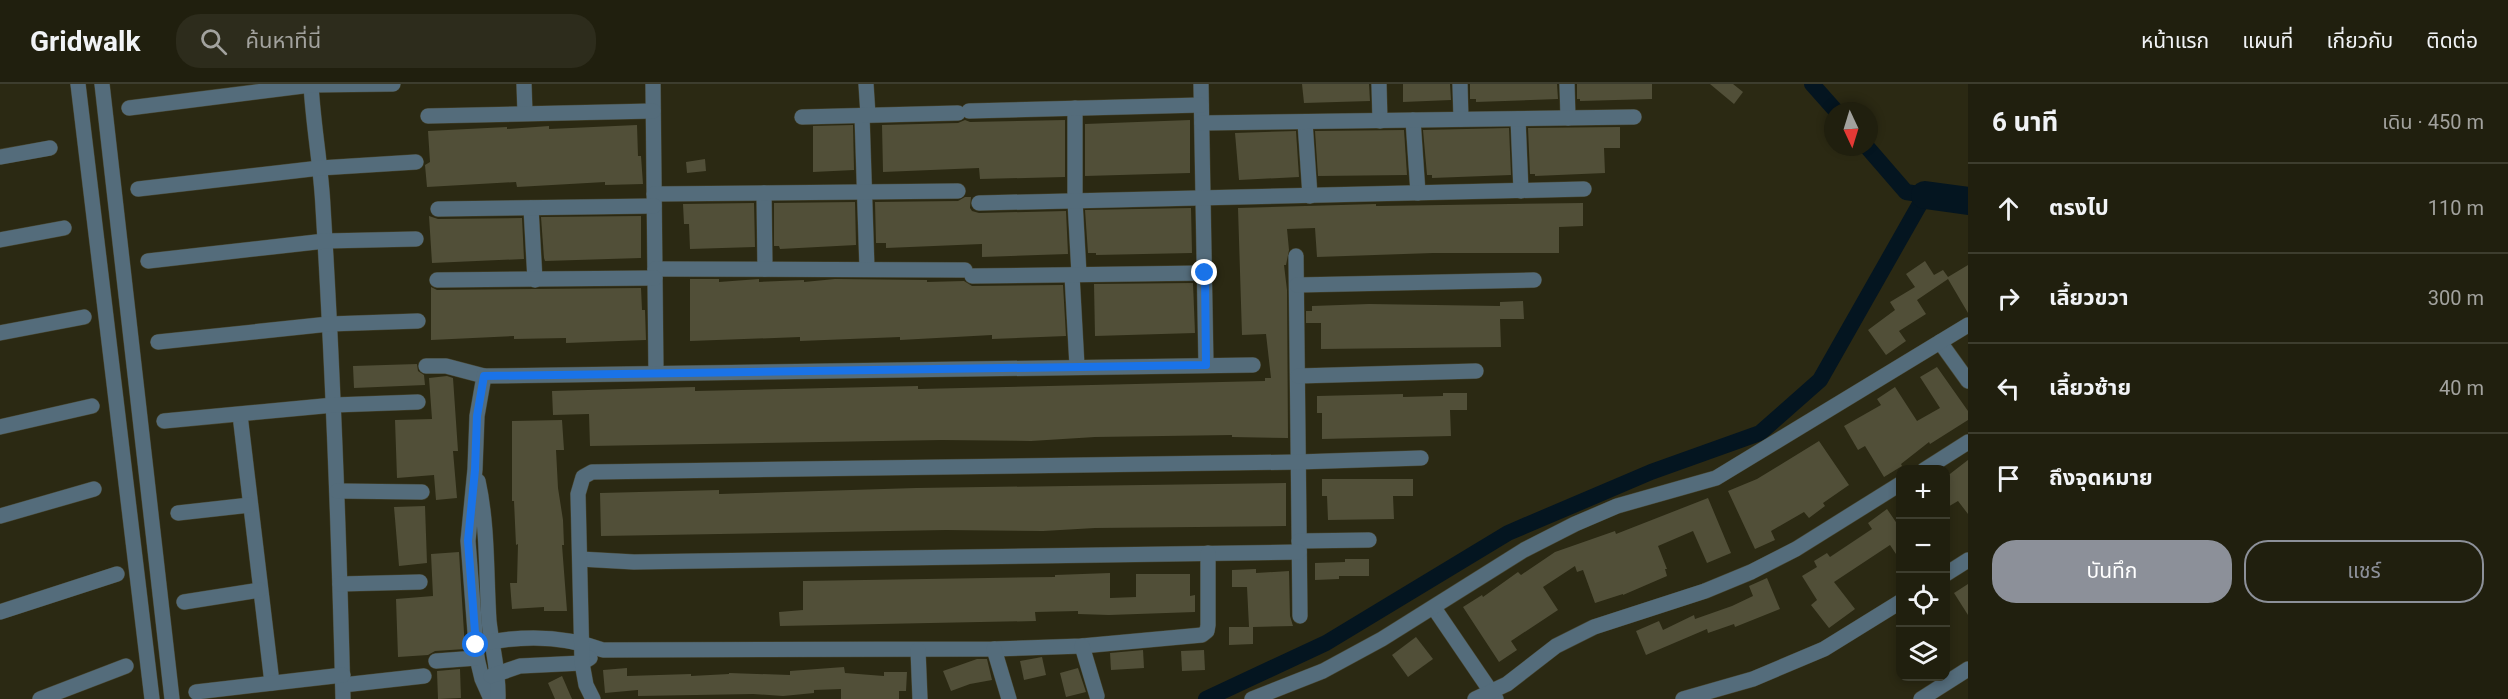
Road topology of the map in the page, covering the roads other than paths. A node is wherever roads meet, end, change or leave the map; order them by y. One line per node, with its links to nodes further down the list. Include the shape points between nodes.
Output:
1 (78, 84): 130 (street)
2 (102, 84): 131 (street)
3 (393, 84): 11 (street)
4 (524, 84): 16 (street)
5 (653, 84): 15 (street)
6 (867, 84): 17 (street)
7 (1201, 84): 12 (street)
8 (1379, 84): 25 (street)
9 (1460, 84): 24 (street)
10 (1567, 84): 21 (street)
11 (311, 85): 13 (street); 31 (street)
12 (1202, 105): 14 (street); 27 (street)
13 (129, 108)
14 (1075, 108): 17 (street); 42 (street)
15 (653, 111): 16 (street); 41 (street)
16 (525, 113): 18 (street)
17 (865, 115): 19 (street); 36 (street)
18 (428, 116)
19 (802, 117)
20 (1634, 117): 21 (street)
21 (1568, 118): 22 (street)
22 (1518, 119): 24 (street); 35 (street)
23 (1413, 120): 24 (street); 25 (street); 38 (street)
24 (1461, 120)
25 (1380, 121): 26 (street)
26 (1305, 122): 27 (street); 39 (street)
27 (1202, 123): 40 (street)
28 (50, 148): 29 (street)
29 (0, 157)
30 (416, 162): 31 (street)
31 (320, 168): 32 (street); 49 (street)
32 (138, 189)
33 (1584, 189): 35 (street)
34 (958, 191): 36 (street)
35 (1521, 191): 38 (street)
36 (863, 192): 37 (street); 53 (street)
37 (764, 193): 41 (street); 52 (street)
38 (1418, 193): 39 (street)
39 (1310, 196): 40 (street)
40 (1204, 198): 42 (street); 54 (street)
41 (654, 200): 44 (street); 55 (street)
42 (1075, 201): 43 (street); 56 (street)
43 (980, 203)
44 (531, 208): 45 (street); 58 (street)
45 (438, 209)
46 (64, 228): 48 (street)
47 (416, 239): 49 (street)
48 (0, 240)
49 (325, 241): 51 (street); 63 (street)
50 (1296, 256): 60 (street)
51 (148, 261)
52 (765, 269): 53 (street); 55 (street)
53 (867, 269): 56 (street)
54 (1205, 273): 56 (street); 68 (street)
55 (655, 274): 58 (street); 73 (street)
56 (1075, 274): 71 (street)
57 (437, 280): 58 (street)
58 (535, 280)
59 (1534, 280): 60 (street)
60 (1297, 285): 75 (street)
61 (84, 317): 65 (street)
62 (418, 321): 63 (street)
63 (329, 324): 66 (street); 78 (street)
64 (1968, 325): 67 (street)
65 (0, 333)
66 (158, 342)
67 (1940, 342): 76 (street); 107 (street, via 1716,478 1617,506 1575,524 1524,550)
68 (1206, 365): 69 (street); 71 (street)
69 (1253, 365)
70 (426, 366): 74 (street, via 446,366)
71 (1077, 366): 73 (street)
72 (1476, 371): 75 (street)
73 (656, 373): 74 (street)
74 (484, 376): 87 (street, via 477,416)
75 (1298, 376): 85 (street)
76 (1968, 381)
77 (418, 402): 78 (street)
78 (334, 405): 80 (street); 90 (street)
79 (92, 406): 82 (street)
80 (240, 415): 81 (street); 92 (street)
81 (164, 421)
82 (0, 427)
83 (1968, 442): 86 (street)
84 (1421, 458): 85 (street)
85 (1299, 462): 96 (street); 98 (street, via 592,472 583,477 578,494)
86 (1932, 465)
87 (475, 470): 110 (street, via 483,504); 116 (street, via 468,541)
88 (1896, 486): 127 (street, via 1752,572 1594,627 1556,646)
89 (94, 489): 94 (street)
90 (336, 491): 91 (street); 103 (street)
91 (422, 492)
92 (250, 505): 93 (street); 104 (street)
93 (178, 513)
94 (0, 516)
95 (1369, 540): 96 (street)
96 (1299, 546): 97 (street); 109 (street)
97 (1208, 554): 98 (street); 112 (street, via 1208,625 1202,635)
98 (580, 559): 111 (street)
99 (1968, 560): 100 (street)
100 (1948, 573)
101 (117, 574): 108 (street)
102 (420, 582): 103 (street)
103 (340, 584): 125 (street)
104 (260, 590): 105 (street); 124 (street)
105 (184, 602)
106 (1896, 604): 139 (street, via 1824,649 1753,679)
107 (1434, 608): 127 (street); 137 (street, via 1323,671)
108 (0, 612)
109 (1300, 616)
110 (491, 642): 111 (street, via 527,638); 116 (street); 121 (street)
111 (582, 642): 113 (street); 118 (street)
112 (1082, 646): 115 (street); 128 (street)
113 (603, 650): 114 (street); 118 (street)
114 (918, 650): 115 (street); 135 (street)
115 (994, 650): 136 (street)
116 (477, 652): 117 (street); 123 (street)
117 (436, 661)
118 (582, 663): 121 (street, via 520,666); 134 (street)
119 (126, 666): 129 (street)
120 (1968, 669): 140 (street)
121 (498, 673): 123 (street); 133 (street)
122 (424, 676): 125 (street)
123 (482, 679): 132 (street)
124 (272, 683): 125 (street); 126 (street)
125 (343, 686)
126 (196, 692)
127 (1493, 695): 138 (street)
128 (1097, 696)
129 (40, 699)
130 (152, 699)
131 (172, 699)
132 (491, 699)
133 (498, 699)
134 (593, 699)
135 (920, 699)
136 (1009, 699)
137 (1252, 699)
138 (1475, 699)
139 (1683, 699)
140 (1921, 699)

